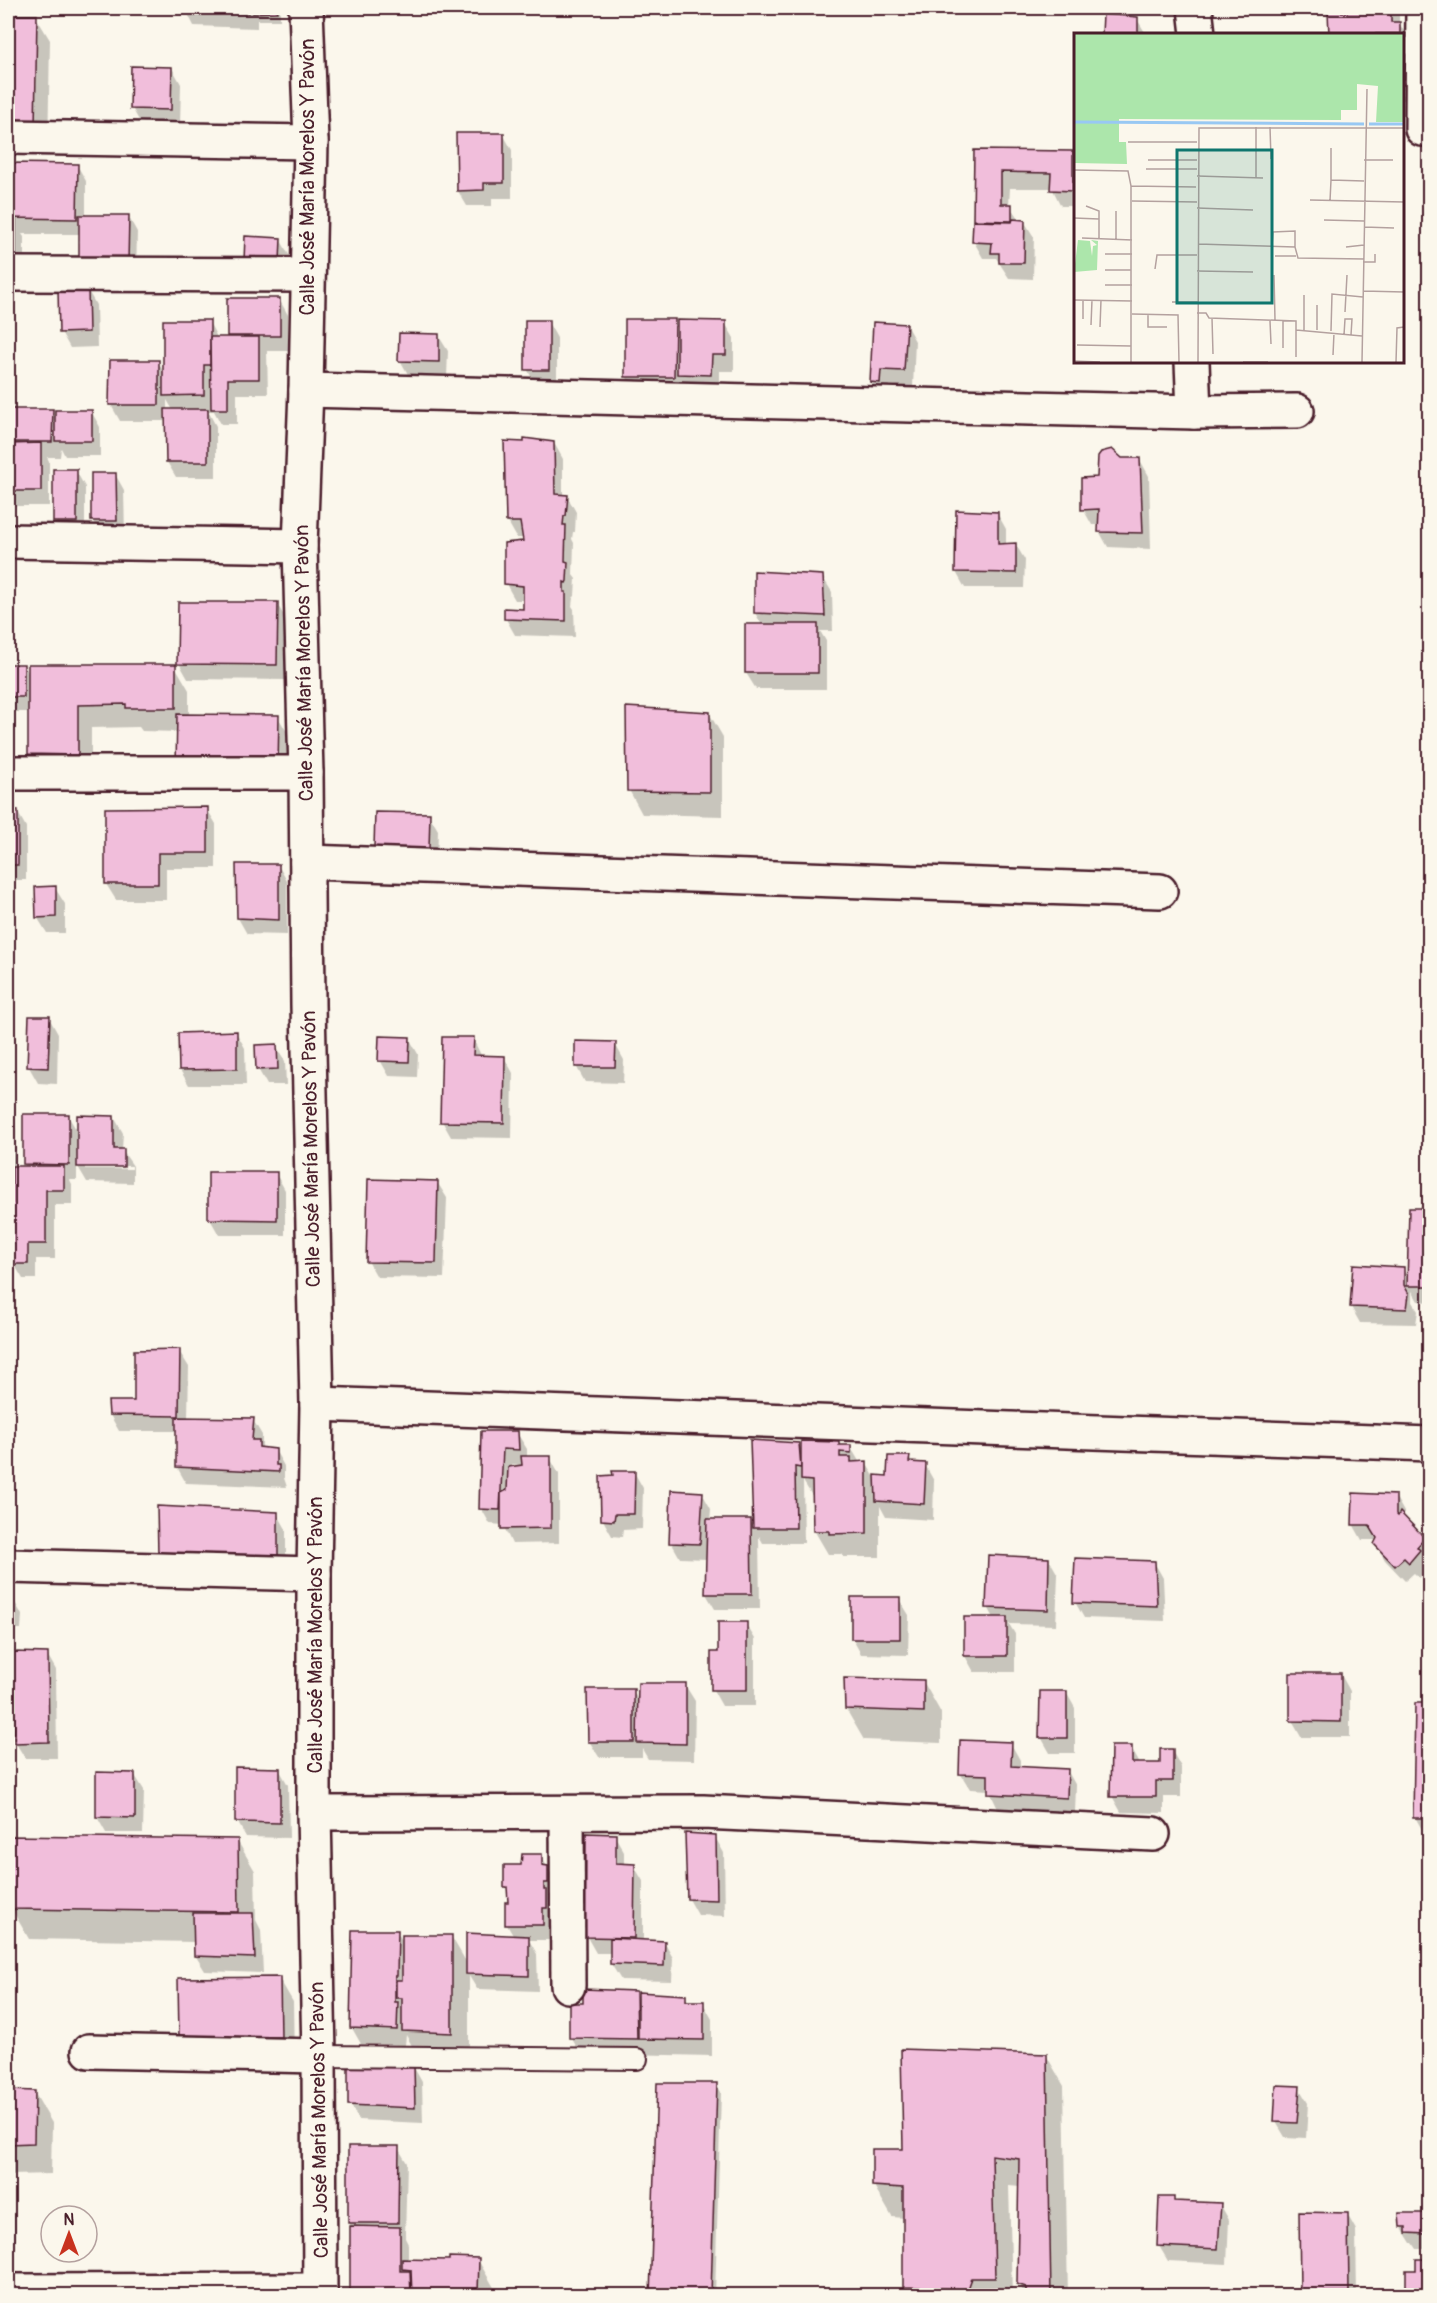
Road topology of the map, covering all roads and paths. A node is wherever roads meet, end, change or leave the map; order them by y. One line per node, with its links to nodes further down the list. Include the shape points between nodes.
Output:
1 (306, 8): 7 (street, Calle José María Morelos Y Pavón)
2 (1195, 8): 4 (street)
3 (1423, 8): 5 (street)
4 (1198, 33)
5 (1422, 129)
6 (8, 137): 7 (street)
7 (311, 142): 9 (street, Calle José María Morelos Y Pavón)
8 (8, 274): 9 (street)
9 (307, 275): 11 (street, Calle José María Morelos Y Pavón)
10 (1192, 363): 13 (street)
11 (306, 390): 13 (street); 15 (street, Calle José María Morelos Y Pavón)
12 (1297, 411): 13 (street)
13 (1194, 412)
14 (8, 541): 15 (street)
15 (300, 546): 17 (street, Calle José María Morelos Y Pavón)
16 (8, 773): 17 (street)
17 (306, 773): 18 (street, Calle José María Morelos Y Pavón)
18 (307, 862): 19 (street); 20 (street, Calle José María Morelos Y Pavón)
19 (1160, 891)
20 (317, 1404): 21 (street); 23 (street, Calle José María Morelos Y Pavón)
21 (1430, 1444)
22 (8, 1566): 23 (street)
23 (314, 1574): 24 (street, Calle José María Morelos Y Pavón)
24 (314, 1813): 25 (street); 29 (street, Calle José María Morelos Y Pavón)
25 (567, 1813): 26 (street, via 703,1812); 27 (street)
26 (1153, 1834)
27 (568, 1986)
28 (89, 2051): 29 (street)
29 (319, 2056): 30 (lane); 32 (street, Calle José María Morelos Y Pavón)
30 (637, 2059)
31 (8, 2291): 32 (street)
32 (320, 2293)

